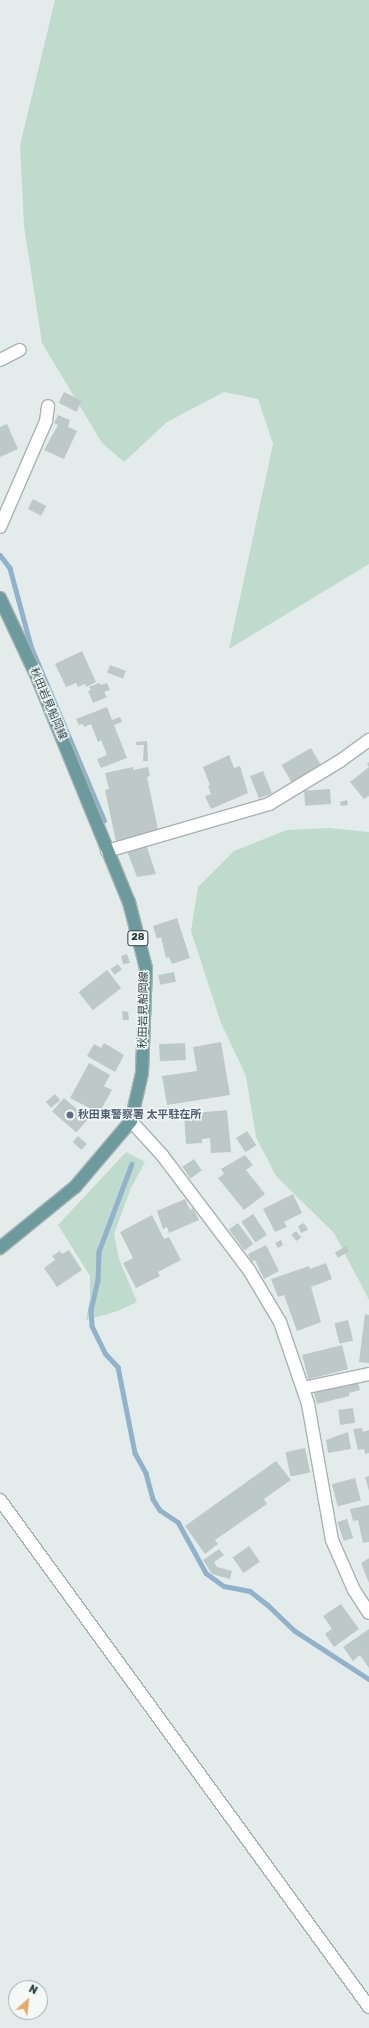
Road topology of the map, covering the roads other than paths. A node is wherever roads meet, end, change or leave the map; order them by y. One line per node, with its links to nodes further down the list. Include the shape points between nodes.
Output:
1 (20, 350): 2 (street)
2 (0, 360)
3 (48, 406): 4 (street, via 46,421)
4 (0, 527)
5 (0, 598): 7 (main road, 秋田岩見船岡線 / 28, via 37,677)
6 (369, 740): 7 (street, via 269,804)
7 (107, 851): 8 (main road, 秋田岩見船岡線 / 28, via 129,902 146,968 142,1073)
8 (131, 1121): 9 (main road, 秋田岩見船岡線 / 28, via 75,1187); 11 (street, via 162,1155 248,1270 280,1322)
9 (0, 1248)
10 (369, 1374): 11 (street)
11 (303, 1388): 13 (street, via 332,1540 354,1590)
12 (0, 1500): 14 (street)
13 (369, 1613)
14 (369, 2006)

